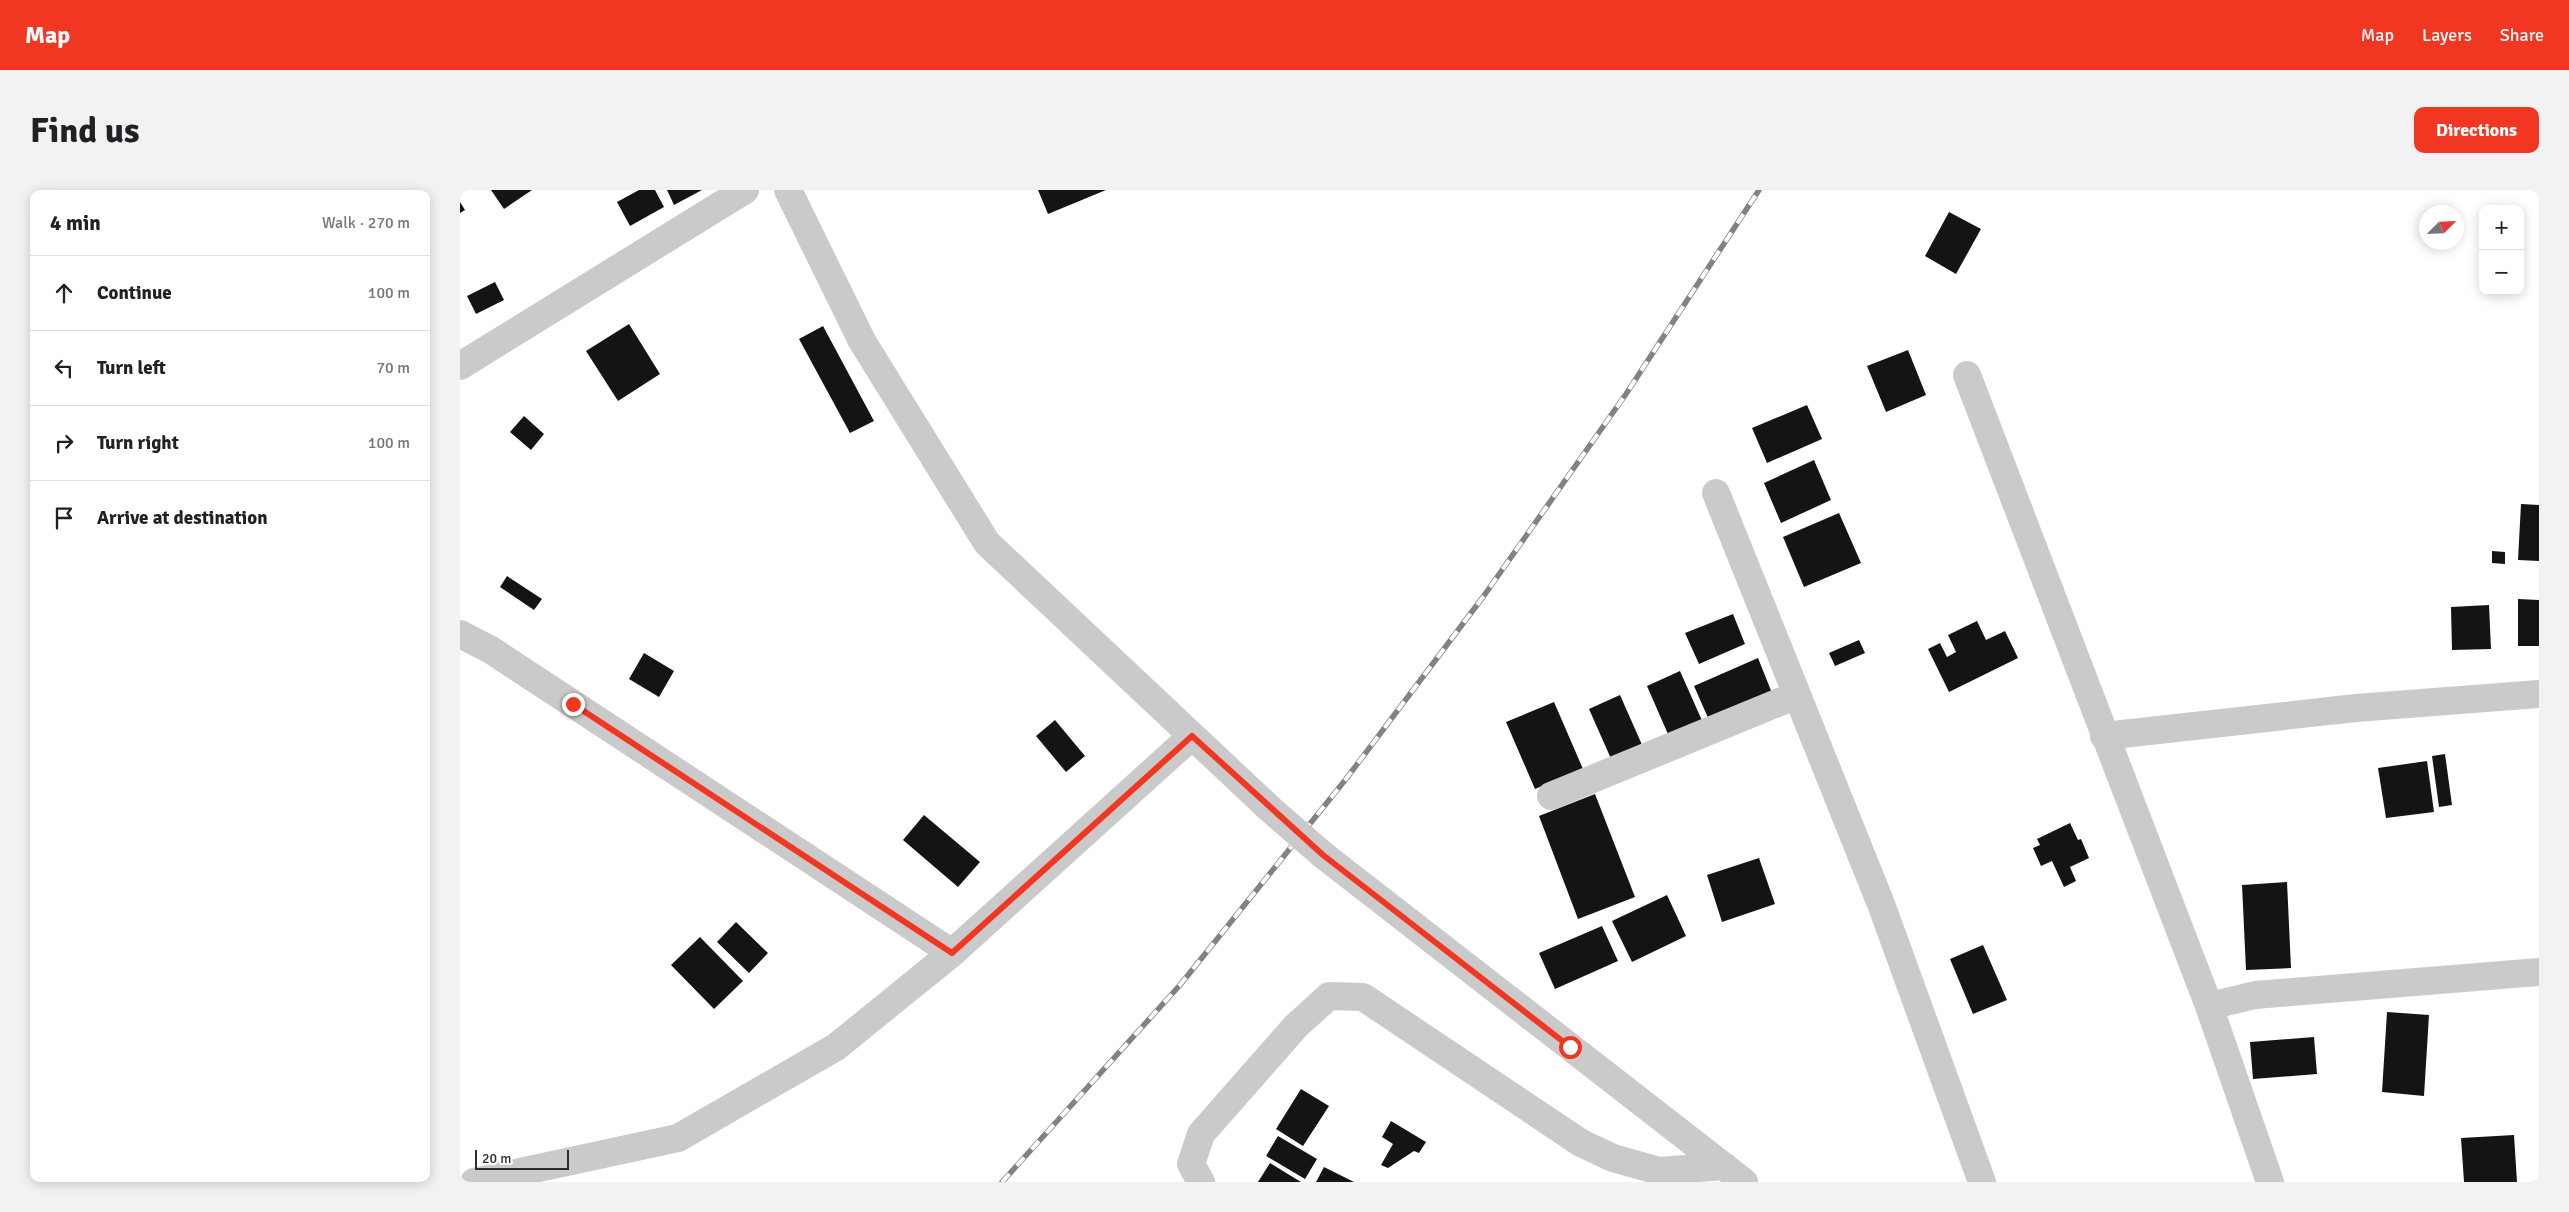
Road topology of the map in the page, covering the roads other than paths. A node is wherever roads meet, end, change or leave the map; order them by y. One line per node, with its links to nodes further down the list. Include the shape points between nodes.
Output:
1 (745, 190): 3 (street)
2 (788, 190): 9 (street, via 862,341 986,543)
3 (460, 366)
4 (1967, 375): 10 (street)
5 (1716, 493): 8 (street)
6 (460, 634): 12 (street, via 491,650)
7 (2539, 694): 10 (street, via 2356,708)
8 (1797, 695): 11 (street); 18 (street, via 1881,904)
9 (1192, 736): 12 (street); 15 (street, bridge, via 1323,855)
10 (2104, 736): 14 (street)
11 (1551, 796)
12 (952, 953): 16 (street, via 836,1047 678,1138)
13 (2539, 972): 14 (street, via 2255,995)
14 (2209, 1006): 19 (street)
15 (1734, 1174): 17 (street, via 1659,1171 1613,1158 1581,1143 1363,997 1328,996 1296,1026 1201,1134 1191,1164)
16 (474, 1182)
17 (1201, 1182)
18 (1982, 1182)
19 (2270, 1182)

